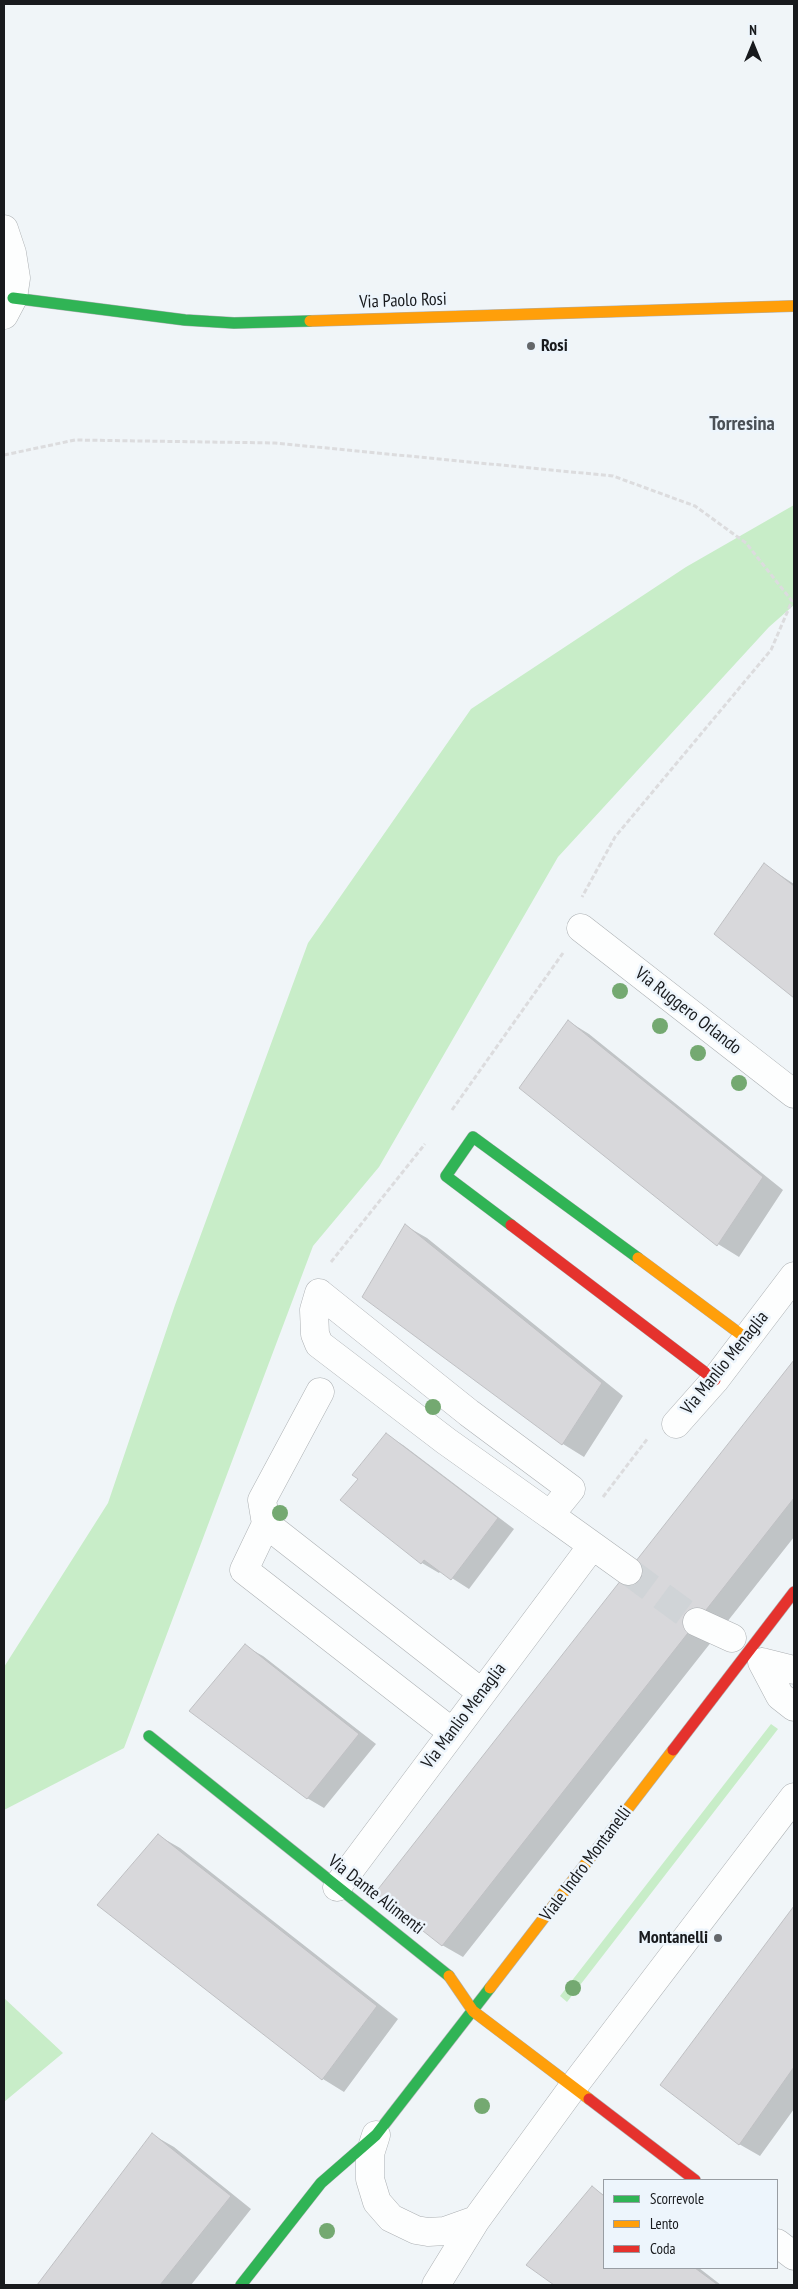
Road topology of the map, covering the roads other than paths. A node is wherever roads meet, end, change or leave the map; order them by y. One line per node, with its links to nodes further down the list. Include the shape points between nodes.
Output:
1 (4, 229): 2 (street, via 16,278)
2 (8, 306): 3 (street, Via Paolo Rosi, via 234,323)
3 (794, 306)
4 (581, 928): 5 (street, Via Ruggero Orlando)
5 (794, 1094)
6 (794, 1276): 7 (street, Via Manlio Menaglia)
7 (747, 1340): 9 (street, Via Manlio Menaglia); 9 (street, via 473,1137 446,1176)
8 (393, 1353): 10 (street); 10 (street, via 319,1293 314,1310 315,1334 319,1344); 12 (street)
9 (715, 1380): 13 (street, Via Manlio Menaglia)
10 (370, 1383): 14 (street)
11 (320, 1392): 16 (street, via 262,1500)
12 (469, 1413): 14 (street); 15 (street, via 571,1489)
13 (676, 1424)
14 (446, 1441): 15 (street)
15 (550, 1515): 17 (street)
16 (266, 1524): 23 (street); 25 (street, via 244,1570)
17 (584, 1539): 18 (street); 23 (street, Via Manlio Menaglia)
18 (628, 1571)
19 (794, 1592): 29 (street, Viale Indro Montanelli)
20 (697, 1622): 21 (street)
21 (732, 1638)
22 (794, 1670): 24 (street, via 762,1662 780,1696)
23 (482, 1693): 25 (street, Via Manlio Menaglia)
24 (794, 1707)
25 (452, 1732): 28 (street, Via Manlio Menaglia)
26 (149, 1736): 28 (street, Via Dante Alimenti)
27 (794, 1797): 30 (street)
28 (337, 1887): 29 (street, Via Dante Alimenti, via 447,1973)
29 (472, 2011): 30 (street, Via Dante Alimenti); 31 (street, Viale Indro Montanelli)
30 (573, 2086): 32 (street, Via Dante Alimenti); 33 (street)
31 (376, 2135): 33 (street, Viale Indro Montanelli, via 370,2154 370,2179 377,2202 391,2218 428,2232 445,2231); 36 (street, Viale Indro Montanelli, via 321,2183)
32 (694, 2179)
33 (476, 2220): 37 (street)
34 (778, 2244): 35 (street)
35 (794, 2256)
36 (241, 2285)
37 (436, 2285)

